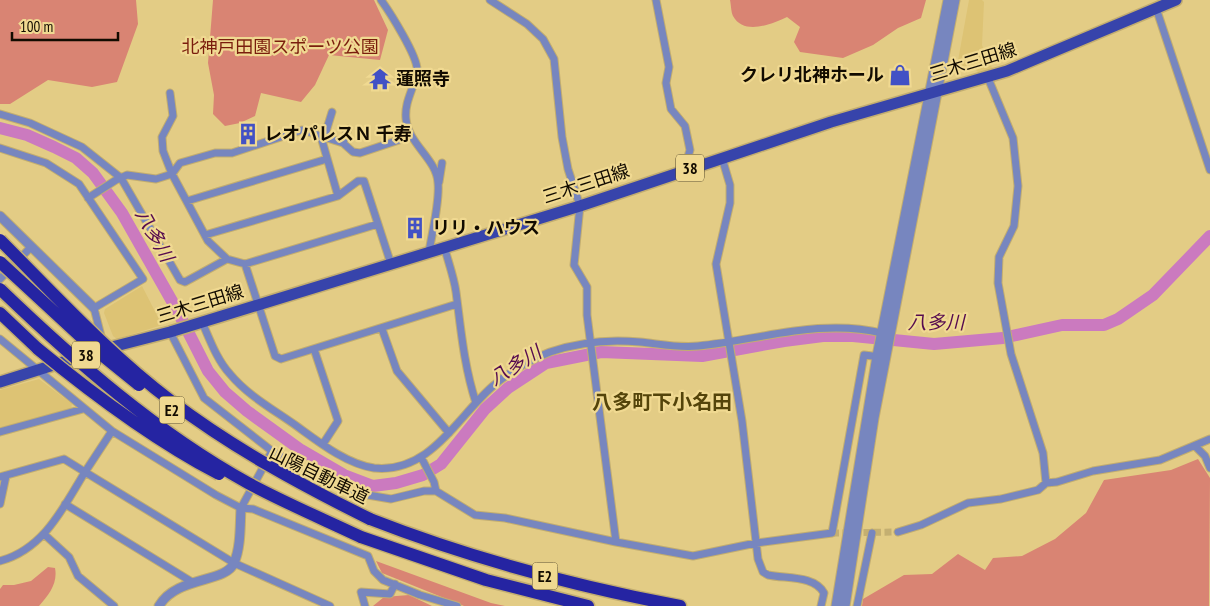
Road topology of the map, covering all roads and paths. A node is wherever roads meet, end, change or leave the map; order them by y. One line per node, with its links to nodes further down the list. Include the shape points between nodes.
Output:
1 (380, 0): 14 (street, via 392,15 418,69 406,104)
2 (490, 0): 29 (street, via 538,34 554,60 562,137)
3 (656, 0): 21 (street, via 669,66 666,82 671,109 685,126 690,150)
4 (948, 0): 10 (street)
5 (955, 0): 10 (street)
6 (1176, 0): 7 (main road, 三木三田線 / 38)
7 (1156, 8): 8 (main road, 三木三田線 / 38); 22 (street)
8 (988, 78): 10 (main road, 三木三田線 / 38); 74 (street, via 1013,138 1018,176 1017,210 1014,226 999,257 998,283 1012,354 1043,452)
9 (170, 93): 23 (street, via 174,116 161,143)
10 (933, 93): 19 (main road, 三木三田線 / 38); 51 (street); 58 (street, via 892,333)
11 (332, 112): 15 (street)
12 (0, 114): 24 (street, via 30,123 82,147)
13 (348, 128): 16 (street)
14 (411, 136): 16 (street, via 360,153 353,152); 25 (street)
15 (323, 137): 16 (street); 18 (street); 23 (street, via 302,130 232,152 215,153 180,163)
16 (343, 143)
17 (0, 148): 26 (street, via 46,163 79,184)
18 (327, 158): 27 (street); 28 (street)
19 (722, 158): 21 (main road, 三木三田線 / 38); 53 (street, via 730,184 730,203 716,264)
20 (442, 163): 25 (street)
21 (684, 170): 29 (main road, 三木三田線 / 38)
22 (1210, 170)
23 (172, 174): 24 (street, via 156,179 127,175); 28 (street)
24 (118, 179): 26 (street); 37 (street, via 180,280 185,282)
25 (439, 182): 36 (street)
26 (91, 196): 45 (street, via 143,279)
27 (338, 196): 31 (street, via 358,181 364,181); 32 (street)
28 (187, 201): 32 (street)
29 (580, 206): 34 (main road, 三木三田線 / 38); 54 (street, via 574,265 587,287)
30 (0, 216): 35 (street)
31 (378, 224): 39 (street); 40 (street)
32 (205, 236): 37 (street)
33 (0, 240): 79 (highway, bridge, via 114,353 171,401 247,454)
34 (444, 246): 36 (main road, 三木三田線 / 38); 43 (street)
35 (31, 247): 41 (street); 45 (street)
36 (429, 252): 40 (main road, 三木三田線 / 38)
37 (227, 258): 39 (street)
38 (0, 262): 79 (highway, 山陽自動車道 / E2, bridge, via 92,347 168,407 284,479)
39 (245, 264): 44 (street)
40 (390, 264): 44 (main road, 三木三田線 / 38)
41 (0, 279)
42 (0, 290): 83 (highway, E2, bridge, via 85,366 182,441 247,482)
43 (457, 304): 49 (street); 61 (street, via 462,350)
44 (257, 305): 48 (main road, 三木三田線 / 38); 57 (street, via 275,356 281,359)
45 (94, 308): 56 (street)
46 (0, 313): 55 (highway, E2)
47 (0, 317): 55 (highway)
48 (200, 323): 50 (main road, 三木三田線 / 38); 67 (street, via 230,374 255,396)
49 (382, 329): 57 (street); 65 (street, via 397,371)
50 (172, 332): 56 (main road, 三木三田線 / 38); 69 (street, via 204,398)
51 (882, 333): 53 (street, via 858,328 812,328); 58 (street)
52 (0, 339): 59 (street)
53 (728, 341): 54 (street, via 678,347 639,342); 85 (street, via 742,421)
54 (592, 342): 61 (street, via 532,360 493,386); 84 (street)
55 (38, 349): 83 (highway, E2, bridge, via 106,404 198,463 279,504)
56 (104, 349): 59 (main road, 三木三田線 / 38)
57 (314, 349): 67 (street, via 338,421)
58 (882, 358): 85 (street, via 864,355 832,533); 98 (street); 99 (street)
59 (37, 371): 60 (main road, 三木三田線 / 38); 62 (street)
60 (0, 382)
61 (476, 403): 65 (street)
62 (84, 409): 63 (street); 64 (street)
63 (112, 430): 72 (street); 78 (street)
64 (0, 432)
65 (449, 433): 70 (street, via 438,446)
66 (1210, 439): 68 (street)
67 (323, 444): 70 (street, via 374,468 393,467)
68 (1195, 446): 71 (street, via 1205,456); 74 (street, via 1160,460)
69 (272, 452): 75 (street, via 331,483 374,498 391,499 424,490); 78 (street)
70 (421, 457): 75 (street)
71 (1210, 468)
72 (85, 472): 73 (street, via 64,459); 77 (street); 87 (street)
73 (3, 476): 76 (street)
74 (1046, 483): 80 (street, via 1038,490 968,503)
75 (436, 491): 84 (street, via 475,515 505,518)
76 (0, 504)
77 (66, 504): 82 (street); 88 (street)
78 (241, 508): 87 (street); 89 (street, via 254,509 368,556 374,571 383,580)
79 (370, 519): 96 (highway, 山陽自動車道 / E2, via 412,536 548,577)
80 (898, 532)
81 (872, 533): 100 (street)
82 (45, 535): 86 (street, via 16,556); 90 (street, via 69,557 78,576)
83 (361, 537): 95 (highway, E2, via 486,580)
84 (616, 542): 85 (street, via 693,556)
85 (756, 543): 97 (street, via 763,572 818,584 824,593)
86 (0, 561)
87 (234, 564): 88 (street, via 228,572); 92 (street)
88 (192, 582): 91 (street, via 172,591)
89 (395, 584): 93 (street, via 390,594 361,592); 94 (street)
90 (114, 606)
91 (159, 606)
92 (330, 606)
93 (365, 606)
94 (457, 606)
95 (588, 606)
96 (680, 606)
97 (821, 606)
98 (836, 606)
99 (845, 606)
100 (857, 606)

